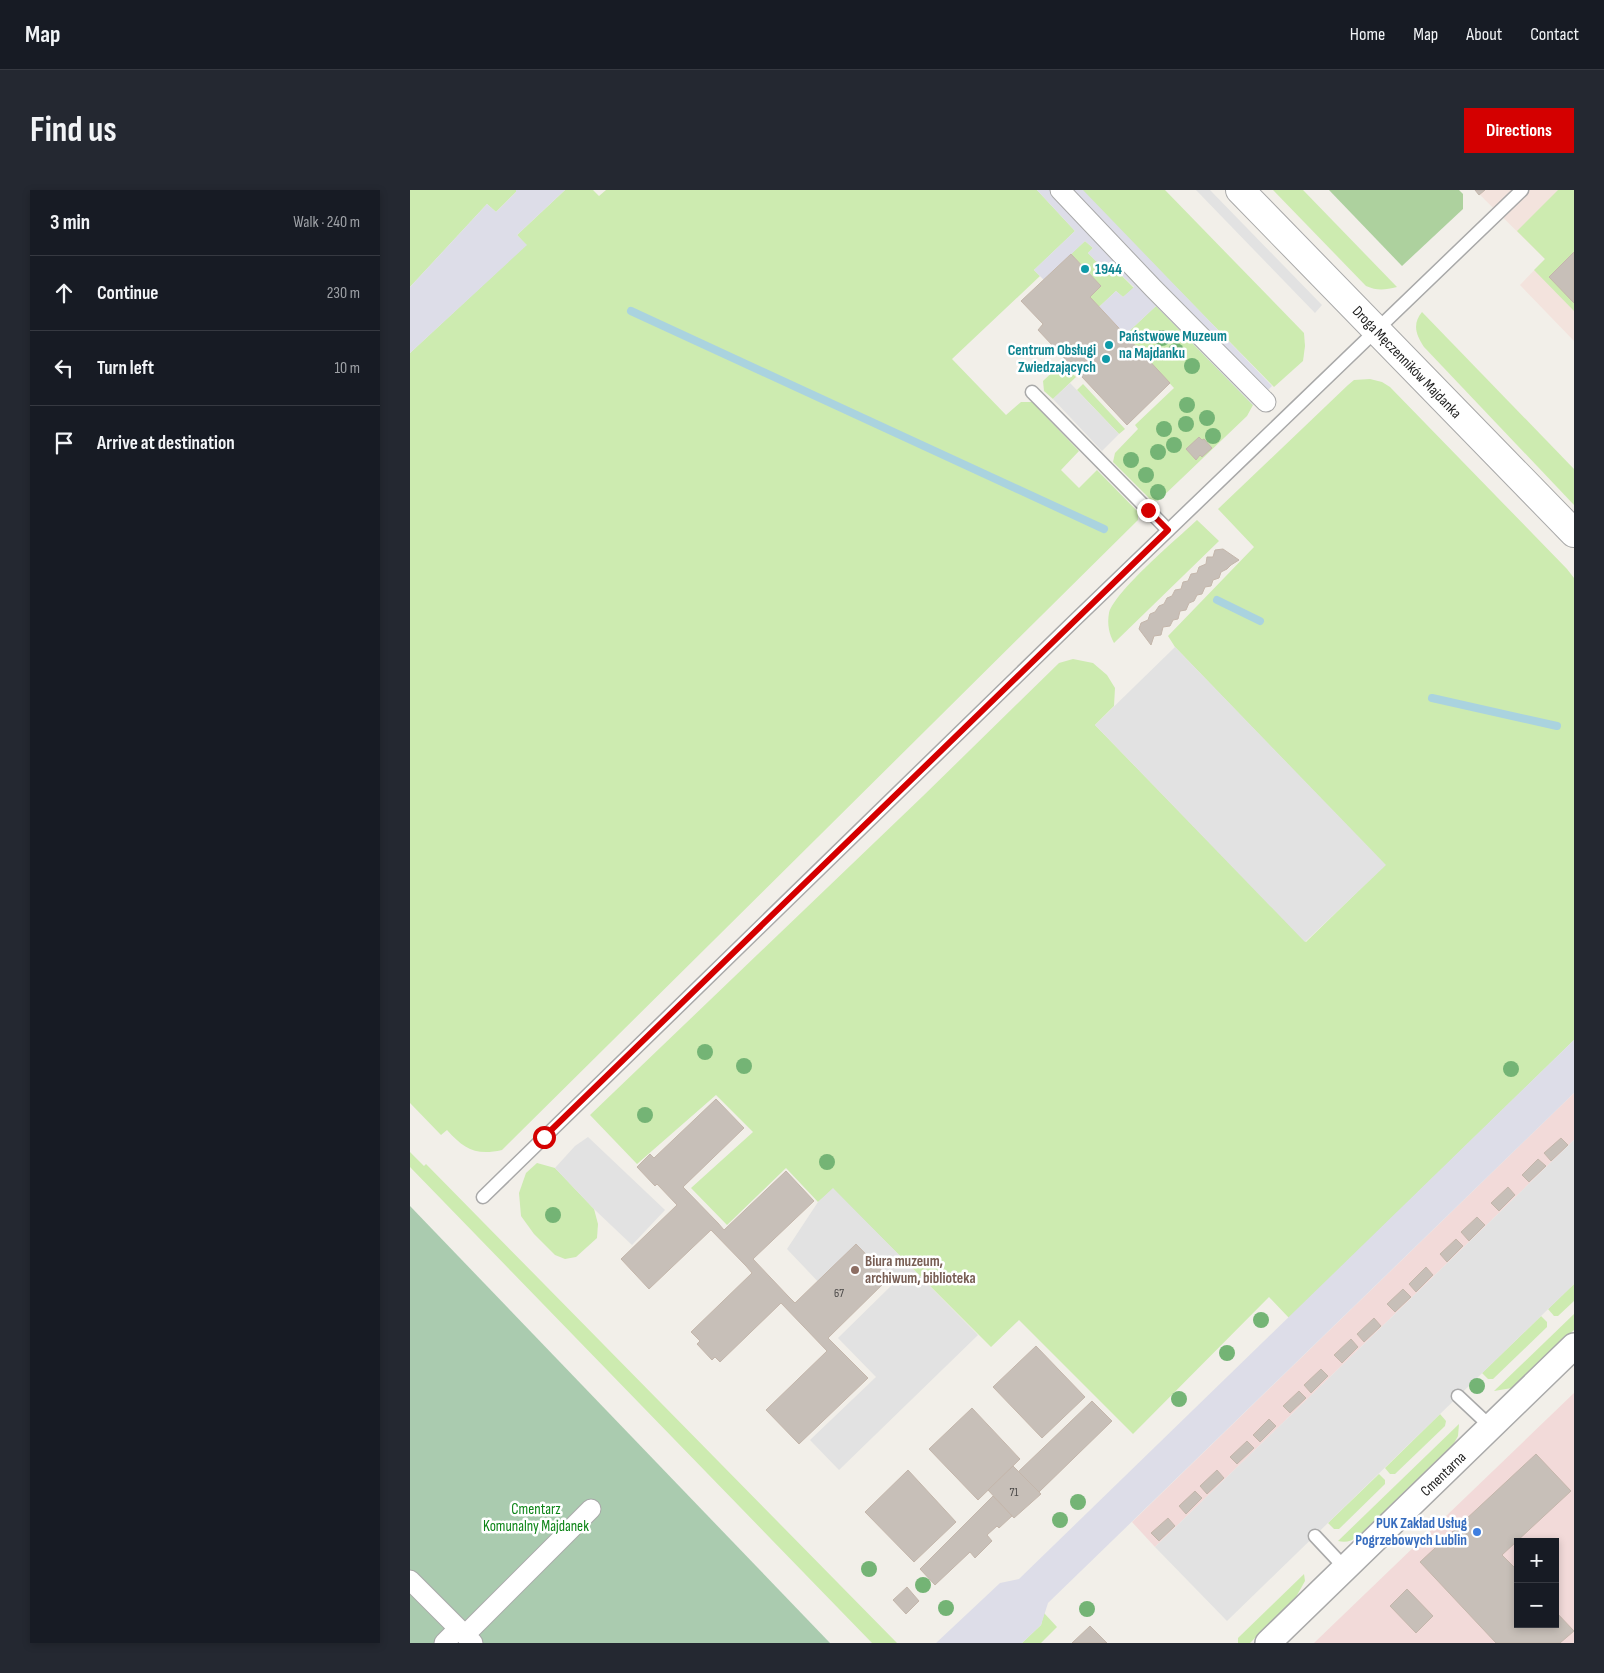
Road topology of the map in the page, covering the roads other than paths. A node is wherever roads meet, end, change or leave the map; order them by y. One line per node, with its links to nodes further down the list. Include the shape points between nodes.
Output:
1 (1060, 190): 6 (street)
2 (1240, 190): 4 (street, Droga Męczenników Majdanka)
3 (1522, 190): 4 (lane)
4 (1376, 329): 7 (lane); 8 (street, Droga Męczenników Majdanka)
5 (1032, 392): 7 (lane)
6 (1266, 402)
7 (1168, 530): 9 (lane)
8 (1574, 533)
9 (483, 1197)
10 (1574, 1346): 12 (street, Cmentarna)
11 (1458, 1396): 12 (lane)
12 (1491, 1427): 15 (street, Cmentarna)
13 (591, 1509): 17 (street)
14 (1315, 1536): 15 (lane)
15 (1345, 1568): 19 (street, Cmentarna)
16 (410, 1580): 17 (street)
17 (465, 1636): 18 (street)
18 (444, 1643)
19 (1268, 1643)

